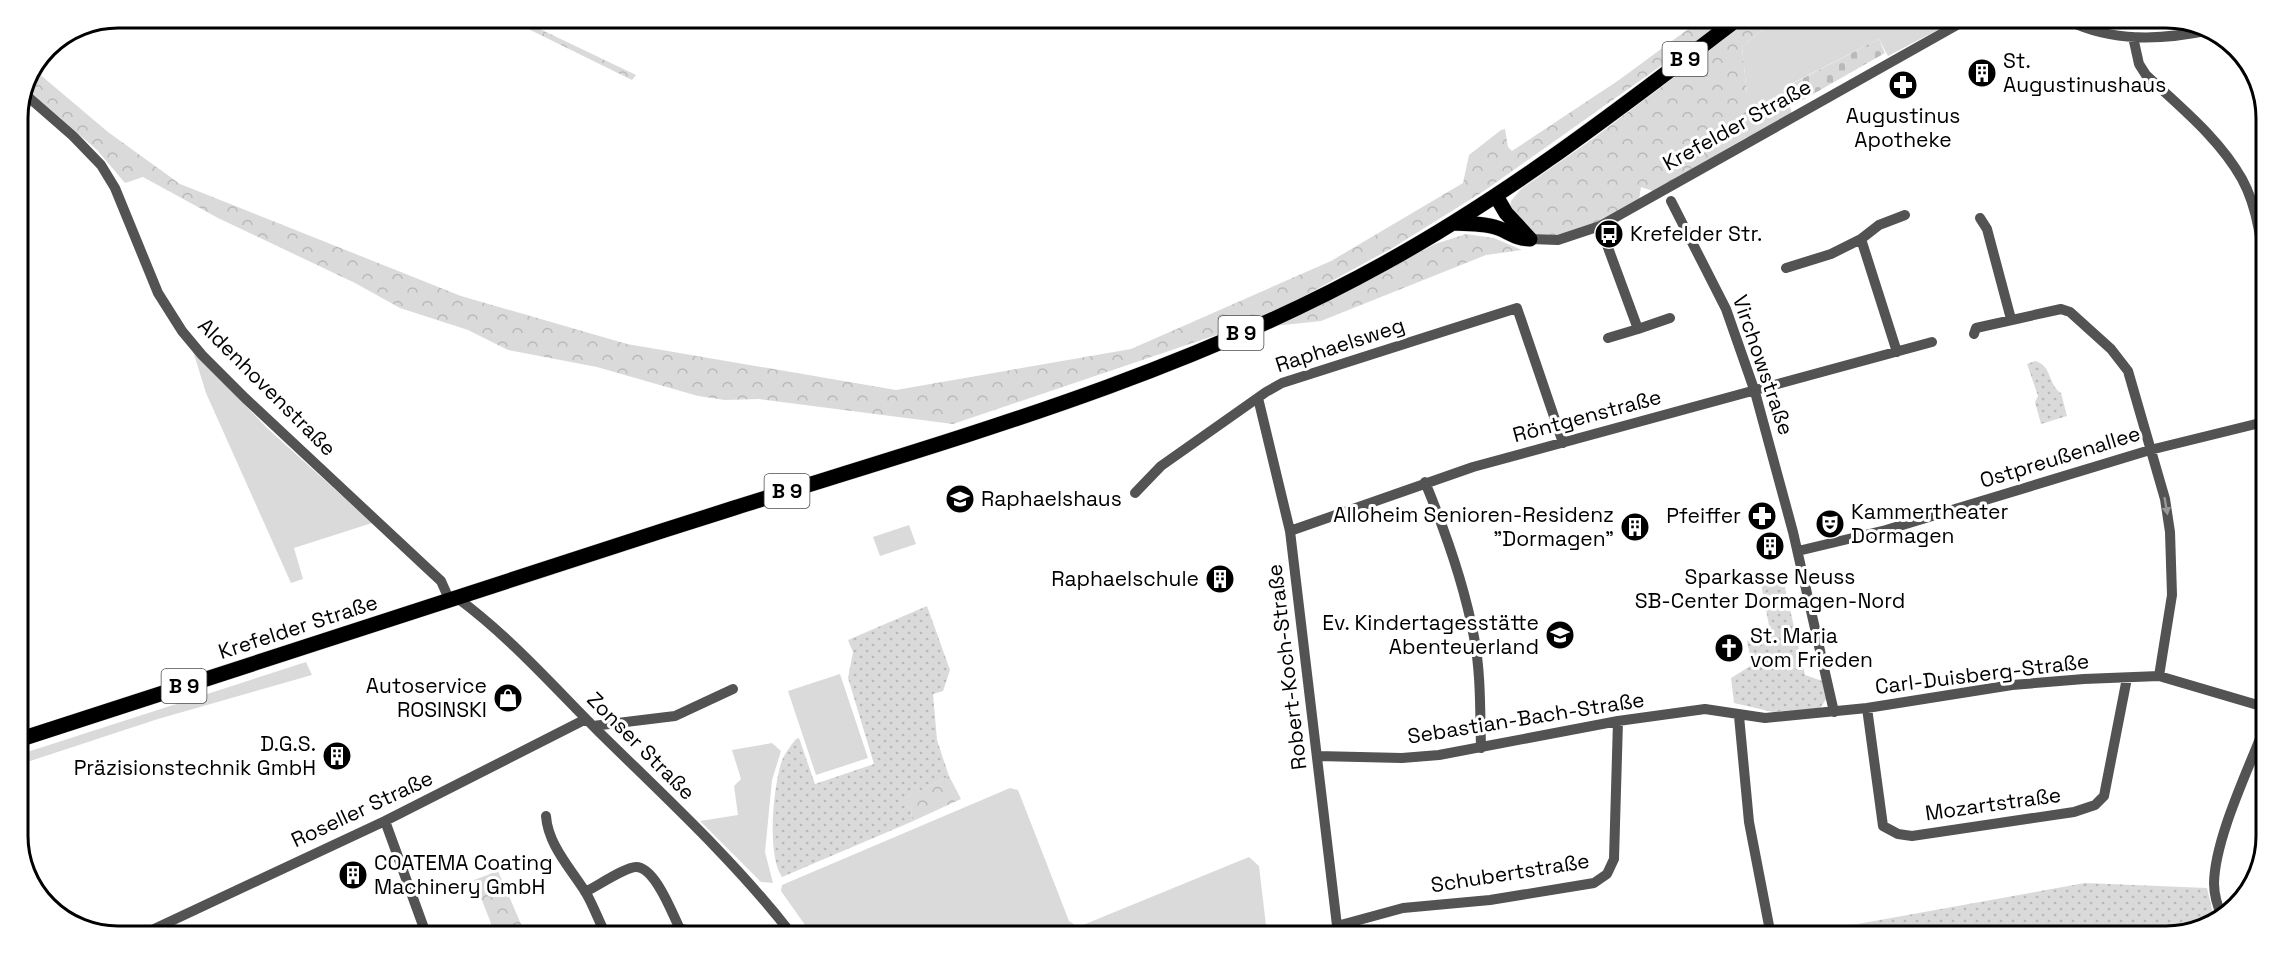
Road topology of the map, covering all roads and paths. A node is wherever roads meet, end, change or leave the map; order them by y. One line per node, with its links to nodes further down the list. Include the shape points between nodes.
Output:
1 (1724, 29): 7 (main road, B 9)
2 (1950, 29): 13 (street, Krefelder Straße)
3 (2090, 29): 5 (street)
4 (2192, 32): 5 (street)
5 (2133, 37): 12 (street, via 2139,64 2146,75 2211,137 2243,180)
6 (31, 100): 34 (street, Aldenhovenstraße, via 101,165 115,188 158,292 202,355 441,581)
7 (1491, 199): 11 (main road, B 9); 14 (main road); 15 (main road)
8 (1671, 201): 25 (street, Virchowstraße, via 1726,309)
9 (1905, 215): 16 (street, via 1879,225)
10 (1980, 219): 19 (street, via 1987,229)
11 (1454, 223): 14 (main road); 34 (main road, Krefelder Straße / B 9, via 1287,313 1163,366 898,456)
12 (2256, 224)
13 (1600, 226): 15 (street, Krefelder Straße, via 1558,240); 20 (street)
14 (1503, 230): 15 (main road)
15 (1530, 239)
16 (1861, 239): 17 (street, via 1831,254); 24 (street)
17 (1786, 268)
18 (1670, 318): 20 (street)
19 (2011, 319): 21 (street, via 1976,328); 29 (street, via 2051,310 2070,312 2111,349 2128,371)
20 (1638, 328): 22 (street)
21 (1974, 334)
22 (1608, 338)
23 (1932, 342): 24 (street, Röntgenstraße)
24 (1897, 352): 25 (street, Röntgenstraße)
25 (1755, 392): 28 (street, Röntgenstraße); 33 (street, Virchowstraße)
26 (1258, 398): 28 (street, Raphaelsweg, via 1282,383 1517,308); 31 (street, Raphaelsweg, via 1161,466); 32 (street, Robert-Koch-Straße)
27 (2256, 424): 29 (street, Ostpreußenallee)
28 (1563, 443): 30 (street, Röntgenstraße)
29 (2150, 450): 33 (street, Ostpreußenallee, via 1900,526); 35 (street, one-way to 35, via 2165,499 2171,546 2172,595)
30 (1425, 482): 32 (street, Röntgenstraße); 45 (street, via 1446,531 1474,638 1480,685)
31 (1135, 493)
32 (1290, 531): 47 (street, Robert-Koch-Straße)
33 (1798, 551): 40 (street, Virchowstraße)
34 (453, 598): 43 (street, Zonser Straße); 44 (main road, Krefelder Straße / B 9)
35 (2159, 676): 36 (street, Carl-Duisberg-Straße); 38 (street, Carl-Duisberg-Straße)
36 (2127, 678): 39 (street, Carl-Duisberg-Straße, via 2012,685); 39 (street, Mozartstraße, via 2104,796 2095,805 2074,812 1912,836 1883,826)
37 (733, 689): 43 (street, via 675,716)
38 (2256, 705)
39 (1867, 708): 40 (street, Carl-Duisberg-Straße)
40 (1834, 712): 41 (street, Carl-Duisberg-Straße, via 1765,718)
41 (1739, 716): 42 (street, Sebastian-Bach-Straße, via 1705,709); 59 (street, via 1749,822)
42 (1618, 722): 45 (street, Sebastian-Bach-Straße); 58 (street, Schubertstraße, via 1614,859 1602,880 1490,900 1403,908)
43 (590, 723): 49 (street, Roseller Straße); 56 (street, Zonser Straße, via 758,891)
44 (29, 736)
45 (1481, 748): 47 (street, Sebastian-Bach-Straße, via 1402,758)
46 (2256, 749): 51 (street, via 2215,873)
47 (1317, 756): 57 (street, Robert-Koch-Straße)
48 (546, 816): 50 (street, via 546,826 571,875)
49 (385, 821): 52 (street, Roseller Straße); 53 (street)
50 (585, 892): 54 (street); 55 (street, via 634,867 644,868 652,875)
51 (2220, 909)
52 (161, 926)
53 (423, 926)
54 (602, 926)
55 (679, 926)
56 (785, 926)
57 (1337, 926)
58 (1349, 926)
59 (1769, 926)

